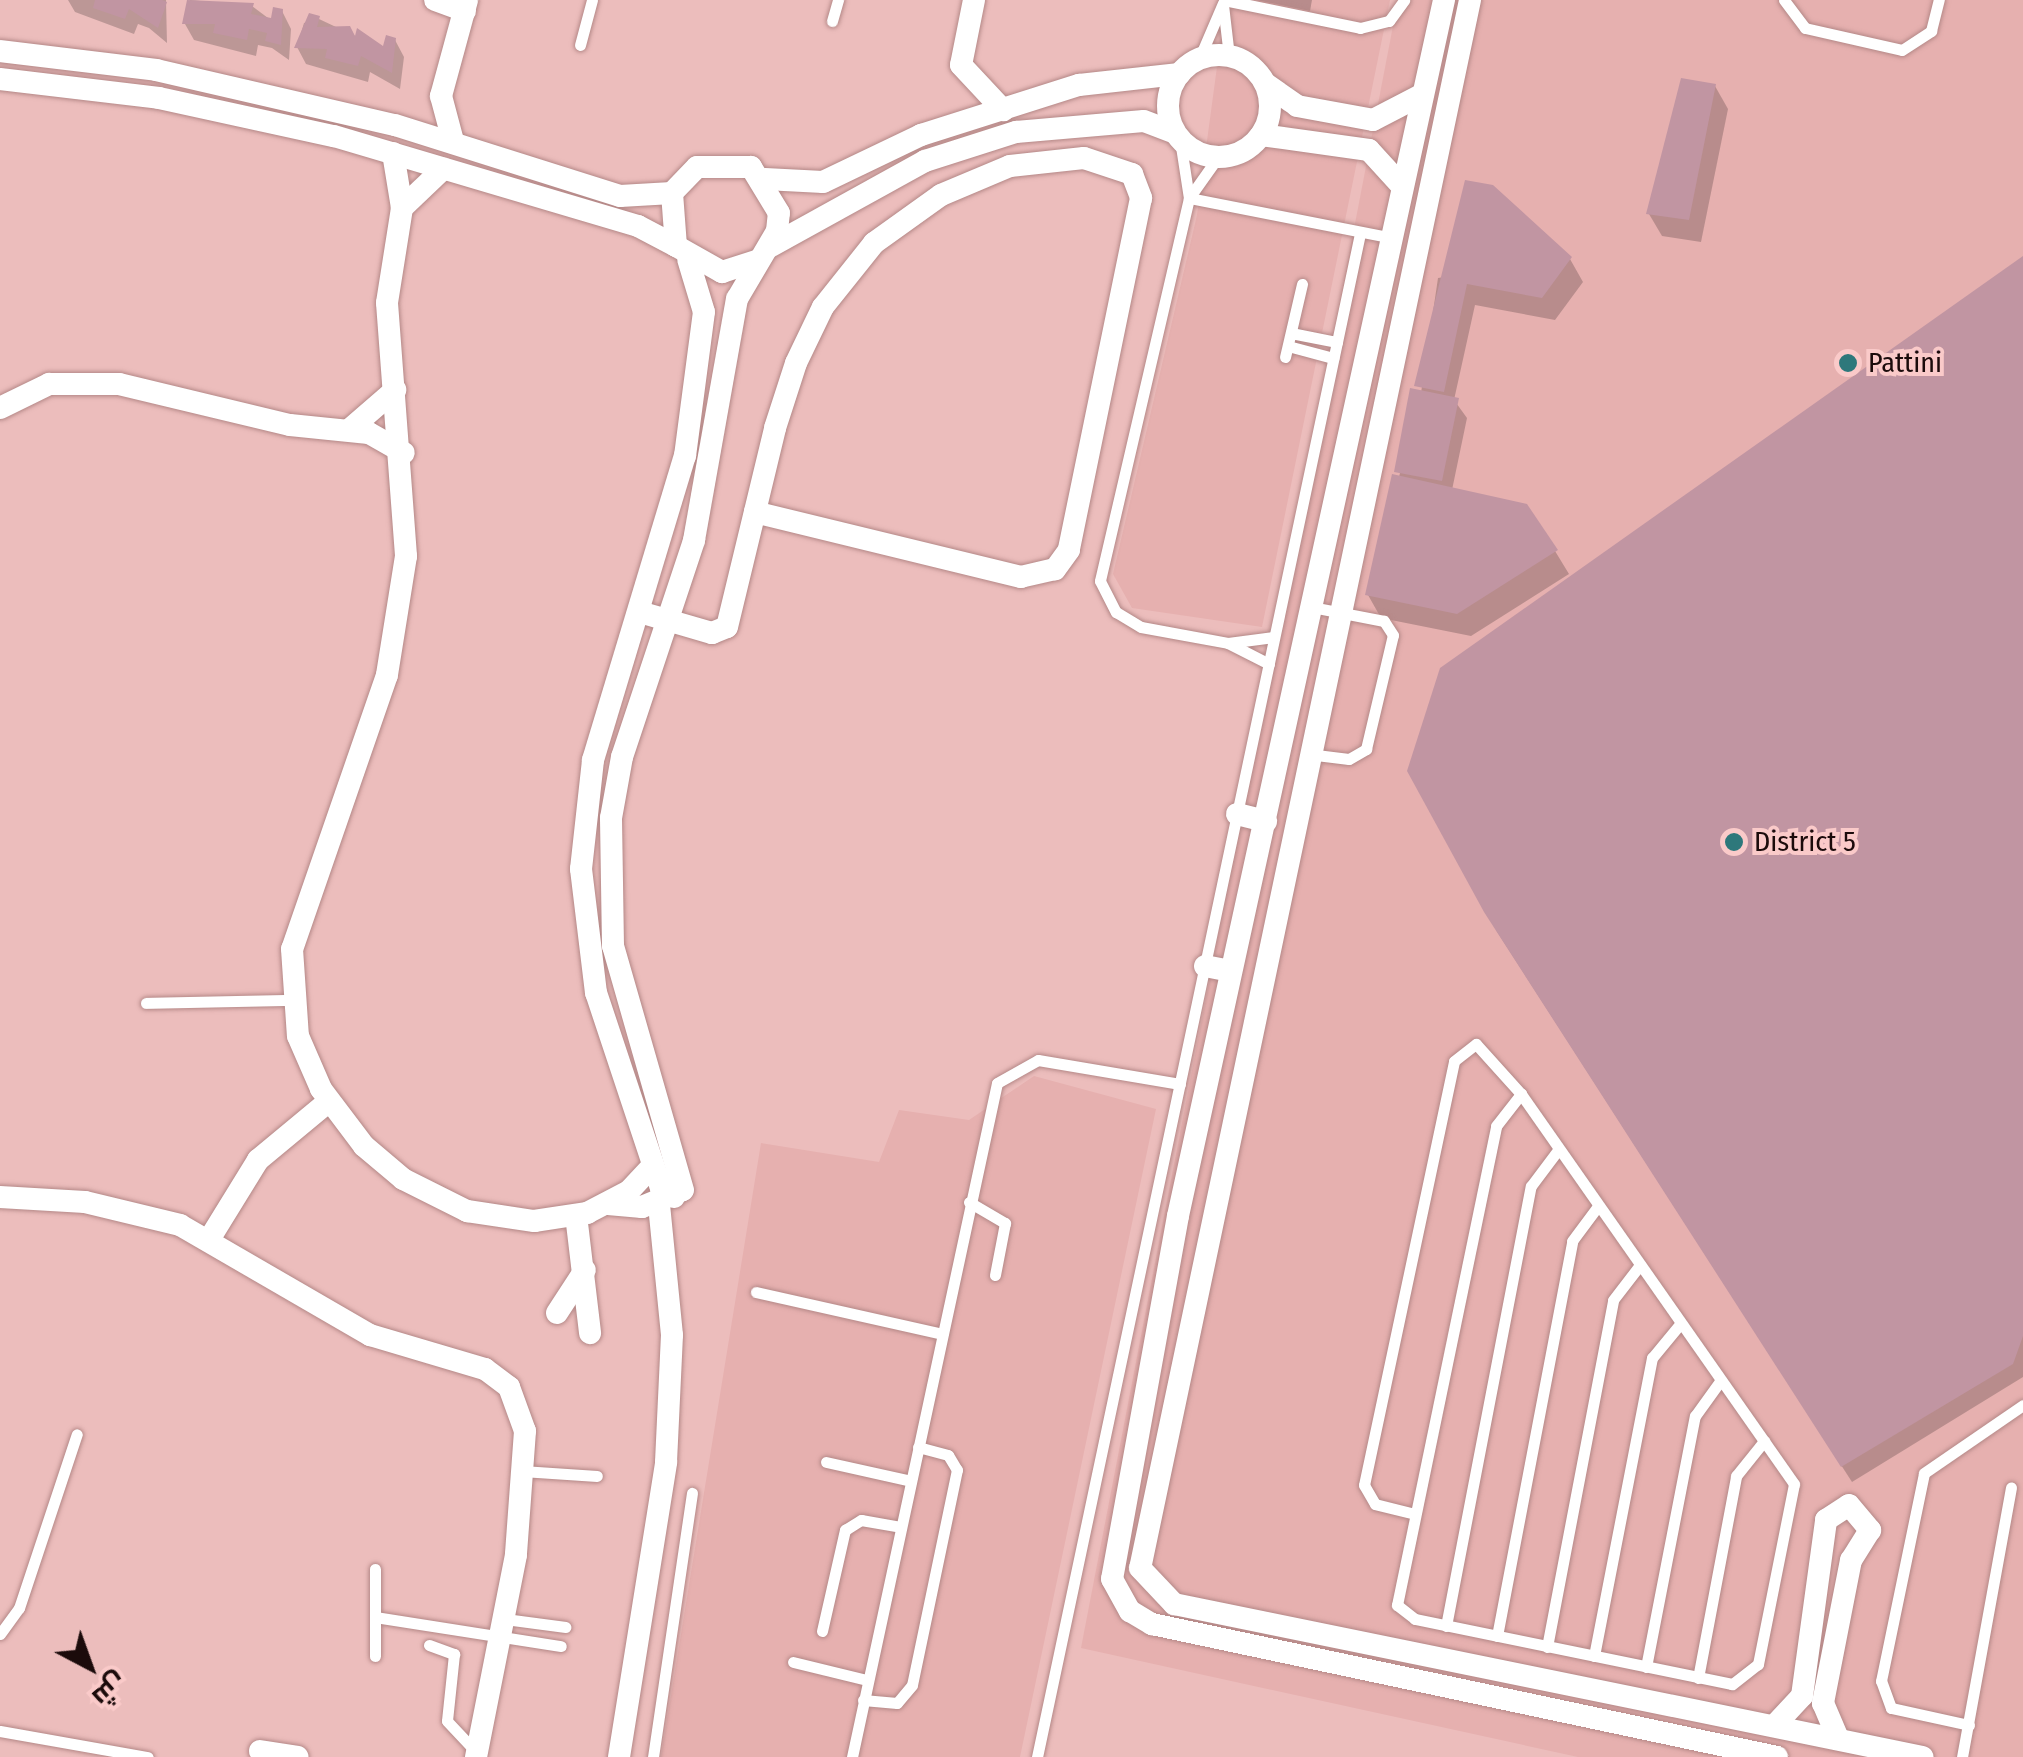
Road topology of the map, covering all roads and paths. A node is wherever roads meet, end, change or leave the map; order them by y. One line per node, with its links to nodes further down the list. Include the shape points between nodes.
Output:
1 (434, 0): 11 (street)
2 (592, 0): 13 (lane)
3 (838, 0): 12 (lane)
4 (974, 0): 19 (street, via 960,54)
5 (1404, 0): 10 (lane, via 1389,20 1360,28)
6 (1444, 0): 22 (street)
7 (1470, 0): 60 (street)
8 (1784, 0): 9 (lane, via 1805,28 1902,50 1931,31)
9 (1939, 0)
10 (1223, 1): 15 (lane); 16 (lane)
11 (466, 6): 24 (street)
12 (832, 20)
13 (580, 45)
14 (0, 51): 25 (street, via 92,59)
15 (1229, 56): 16 (street); 21 (street)
16 (1199, 59): 17 (street)
17 (1179, 74): 20 (street); 33 (street, via 1168,103)
18 (0, 78): 28 (street)
19 (966, 78): 26 (street); 29 (street)
20 (1110, 79): 23 (street); 27 (street)
21 (1266, 84): 22 (street, via 1297,106 1374,120); 32 (street)
22 (1423, 94): 41 (street)
23 (1051, 95): 26 (street); 30 (street)
24 (441, 96): 31 (street); 34 (street)
25 (282, 99): 28 (street); 31 (street)
26 (1003, 110): 29 (street)
27 (1114, 121): 30 (street); 33 (street)
28 (276, 123): 35 (street)
29 (952, 123): 39 (street, via 823,182)
30 (1056, 123): 37 (street)
31 (406, 128): 34 (street)
32 (1261, 135): 36 (street); 41 (street, via 1369,150)
33 (1178, 136): 36 (street); 44 (lane)
34 (453, 142): 42 (street, via 620,196)
35 (393, 153): 38 (street); 45 (street)
36 (1218, 157): 44 (lane)
37 (925, 161): 40 (street); 43 (street)
38 (443, 169): 45 (street); 49 (street, via 638,226)
39 (765, 179): 42 (street, via 714,161); 50 (street, via 779,213)
40 (885, 180): 46 (street); 50 (street)
41 (1400, 184): 48 (street)
42 (672, 193): 49 (street)
43 (940, 195): 46 (street); 61 (street, via 1059,158 1118,164 1137,181 1064,560 1045,575 1021,577)
44 (1189, 198): 47 (lane); 67 (lane, via 1100,580 1116,612 1141,626)
45 (402, 208): 55 (street, via 387,303)
46 (914, 210): 61 (street, via 823,307 784,396)
47 (1360, 232): 48 (lane); 52 (lane)
48 (1392, 238): 59 (street)
49 (682, 252): 50 (street, via 722,272); 63 (street, via 703,298 699,350 678,488)
50 (762, 254): 65 (street, via 732,319 708,478)
51 (1302, 284): 53 (lane)
52 (1337, 342): 53 (lane); 54 (lane)
53 (1288, 346): 54 (lane)
54 (1334, 358): 66 (lane)
55 (395, 390): 57 (street); 58 (street)
56 (0, 408): 57 (street, via 49,384 119,384 290,425)
57 (350, 429): 58 (street)
58 (404, 452): 76 (street, via 406,556 387,675 302,917)
59 (1339, 474): 60 (street); 62 (street)
60 (1368, 479): 64 (street)
61 (755, 512): 65 (street, via 727,627 712,633)
62 (1312, 607): 64 (lane); 71 (street)
63 (643, 612): 65 (street); 73 (street, via 590,778)
64 (1338, 612): 69 (street); 69 (lane, via 1384,622 1393,635 1366,749 1349,759)
65 (667, 620): 72 (street, via 614,792)
66 (1274, 637): 67 (lane); 68 (lane)
67 (1228, 643): 68 (lane)
68 (1269, 664): 70 (lane)
69 (1308, 754): 90 (street)
70 (1237, 814): 71 (street); 74 (lane)
71 (1266, 820): 75 (street)
72 (609, 921): 73 (street); 84 (street, via 684,1184)
73 (583, 924): 82 (street)
74 (1205, 966): 75 (street); 78 (lane)
75 (1232, 971): 89 (street)
76 (291, 1000): 77 (lane); 80 (street)
77 (146, 1004)
78 (1180, 1084): 85 (lane, via 1038,1060 1010,1068 993,1092); 148 (lane)
79 (1521, 1094): 81 (lane); 111 (lane, via 1496,1126); 111 (lane, via 1481,1046 1459,1050 1364,1484 1375,1504)
80 (330, 1101): 88 (street, via 383,1163 449,1204 516,1220); 91 (street, via 258,1160 231,1205)
81 (1558, 1150): 87 (lane); 117 (lane, via 1532,1186)
82 (653, 1164): 84 (street); 86 (street)
83 (0, 1196): 91 (street, via 117,1208)
84 (666, 1200): 86 (street); 145 (street, via 672,1335 666,1462)
85 (970, 1202): 94 (lane, via 1005,1223); 99 (lane)
86 (608, 1204): 88 (street)
87 (1598, 1206): 92 (lane); 123 (lane, via 1572,1241)
88 (576, 1215): 93 (street)
89 (1178, 1216): 90 (street); 131 (street, via 1112,1579 1130,1611 1152,1624)
90 (1207, 1222): 122 (street, via 1140,1568 1174,1604)
91 (219, 1242): 106 (street, via 370,1336 497,1376 522,1413)
92 (1640, 1264): 97 (lane); 126 (lane, via 1613,1300)
93 (585, 1270): 96 (street); 98 (street)
94 (995, 1276)
95 (756, 1292): 99 (lane)
96 (557, 1313)
97 (1681, 1323): 100 (lane); 128 (lane, via 1652,1358)
98 (590, 1333)
99 (942, 1334): 104 (lane)
100 (1721, 1380): 103 (lane); 132 (lane, via 1695,1416)
101 (2023, 1404): 137 (lane, via 1924,1473 1881,1681 1891,1708)
102 (77, 1434): 121 (lane, via 19,1608)
103 (1764, 1441): 133 (lane, via 1736,1476); 133 (lane, via 1797,1501 1758,1664 1739,1682)
104 (918, 1448): 108 (lane); 136 (lane, via 948,1455 957,1470 916,1666 904,1699)
105 (826, 1462): 108 (lane)
106 (521, 1470): 107 (lane); 118 (street)
107 (598, 1476)
108 (911, 1481): 114 (lane)
109 (2011, 1486): 112 (lane)
110 (692, 1493): 146 (lane)
111 (1411, 1512): 117 (lane, via 1395,1598 1408,1616)
112 (2007, 1523): 113 (lane); 137 (lane)
113 (2023, 1526)
114 (900, 1527): 120 (lane, via 861,1520 845,1530); 134 (lane)
115 (375, 1569): 116 (lane)
116 (375, 1618): 118 (lane); 127 (lane)
117 (1446, 1626): 123 (lane)
118 (503, 1627): 119 (lane); 125 (lane); 142 (street)
119 (565, 1627)
120 (822, 1631)
121 (0, 1634)
122 (1328, 1635): 131 (street); 135 (street)
123 (1497, 1636): 126 (lane)
124 (429, 1645): 142 (lane, via 454,1654 446,1721)
125 (561, 1646)
126 (1547, 1646): 128 (lane)
127 (375, 1656)
128 (1594, 1656): 130 (lane)
129 (793, 1662): 134 (lane)
130 (1628, 1663): 132 (lane); 135 (lane)
131 (1323, 1665): 149 (street)
132 (1646, 1667): 133 (lane)
133 (1698, 1678)
134 (867, 1680): 136 (lane)
135 (1622, 1695): 138 (street)
136 (862, 1700): 147 (lane)
137 (1968, 1725): 151 (lane)
138 (1774, 1726): 140 (street); 140 (street, via 1802,1696 1826,1520 1856,1506 1870,1530 1850,1560 1823,1703)
139 (0, 1732): 143 (lane)
140 (1838, 1739): 150 (street)
141 (260, 1751): 144 (street)
142 (477, 1755)
143 (148, 1757)
144 (298, 1757)
145 (619, 1757)
146 (653, 1757)
147 (852, 1757)
148 (1037, 1757)
149 (1777, 1757)
150 (1923, 1757)
151 (1962, 1757)

